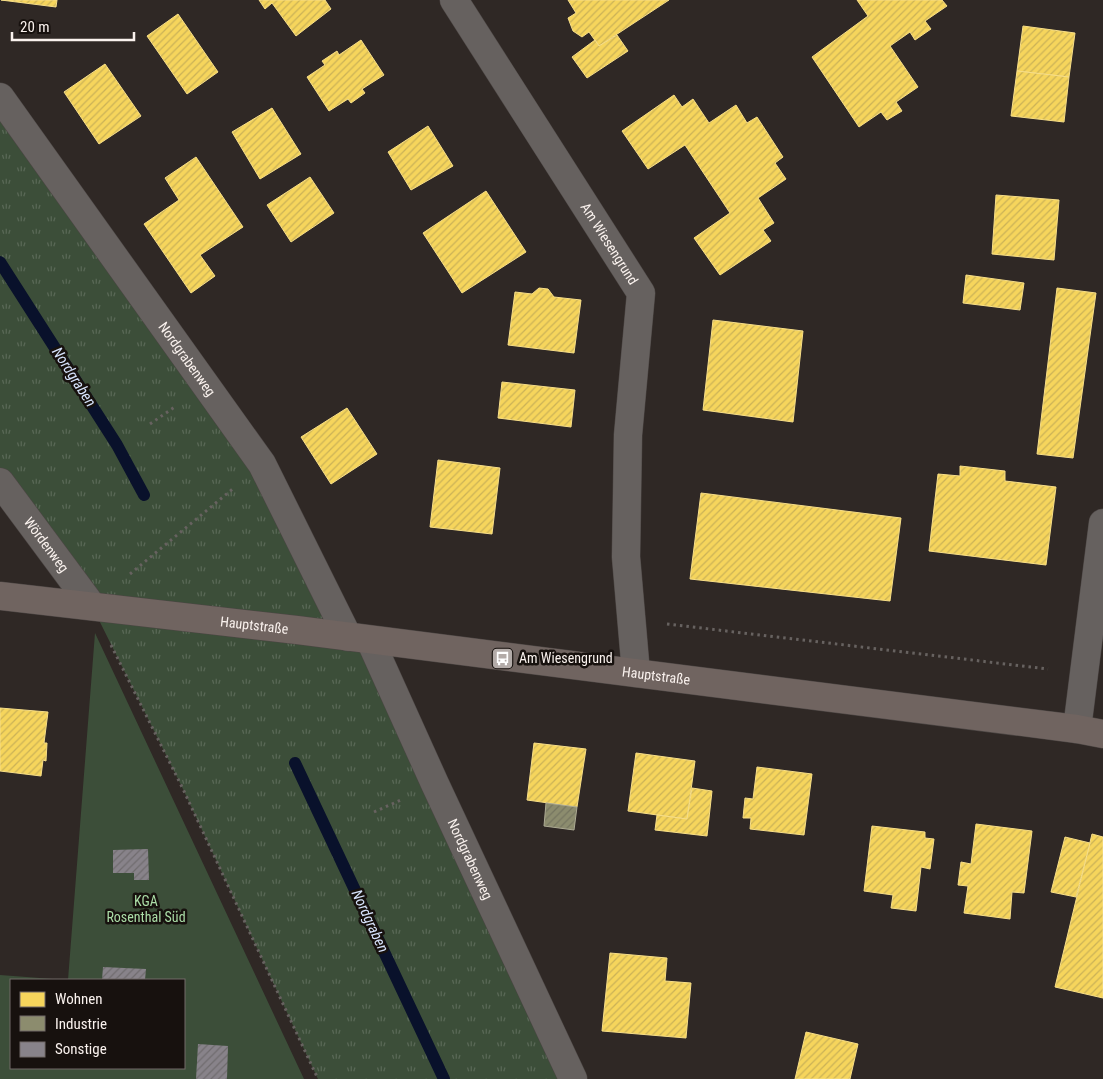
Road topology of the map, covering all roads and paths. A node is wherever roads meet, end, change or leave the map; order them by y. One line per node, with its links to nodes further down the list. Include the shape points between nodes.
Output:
1 (454, 0): 13 (street, Am Wiesengrund, via 642,293 628,435 626,548)
2 (0, 97): 5 (street, Nordgrabenweg)
3 (181, 403): 4 (path)
4 (150, 424)
5 (262, 464): 9 (path); 11 (street, Nordgrabenweg)
6 (0, 482): 9 (street, Wördenweg)
7 (1103, 524): 14 (street)
8 (0, 596): 9 (main road, Hauptstraße)
9 (92, 606): 11 (main road, Hauptstraße)
10 (661, 623): 14 (path)
11 (359, 638): 13 (main road, Hauptstraße); 20 (street, Nordgrabenweg, via 434,784)
12 (113, 650): 19 (path, via 183,790)
13 (636, 673): 15 (main road, Hauptstraße)
14 (1084, 673): 15 (street)
15 (1077, 728): 16 (main road, Hauptstraße)
16 (1103, 734)
17 (409, 796): 18 (path)
18 (374, 812)
19 (318, 1079)
20 (574, 1079)

